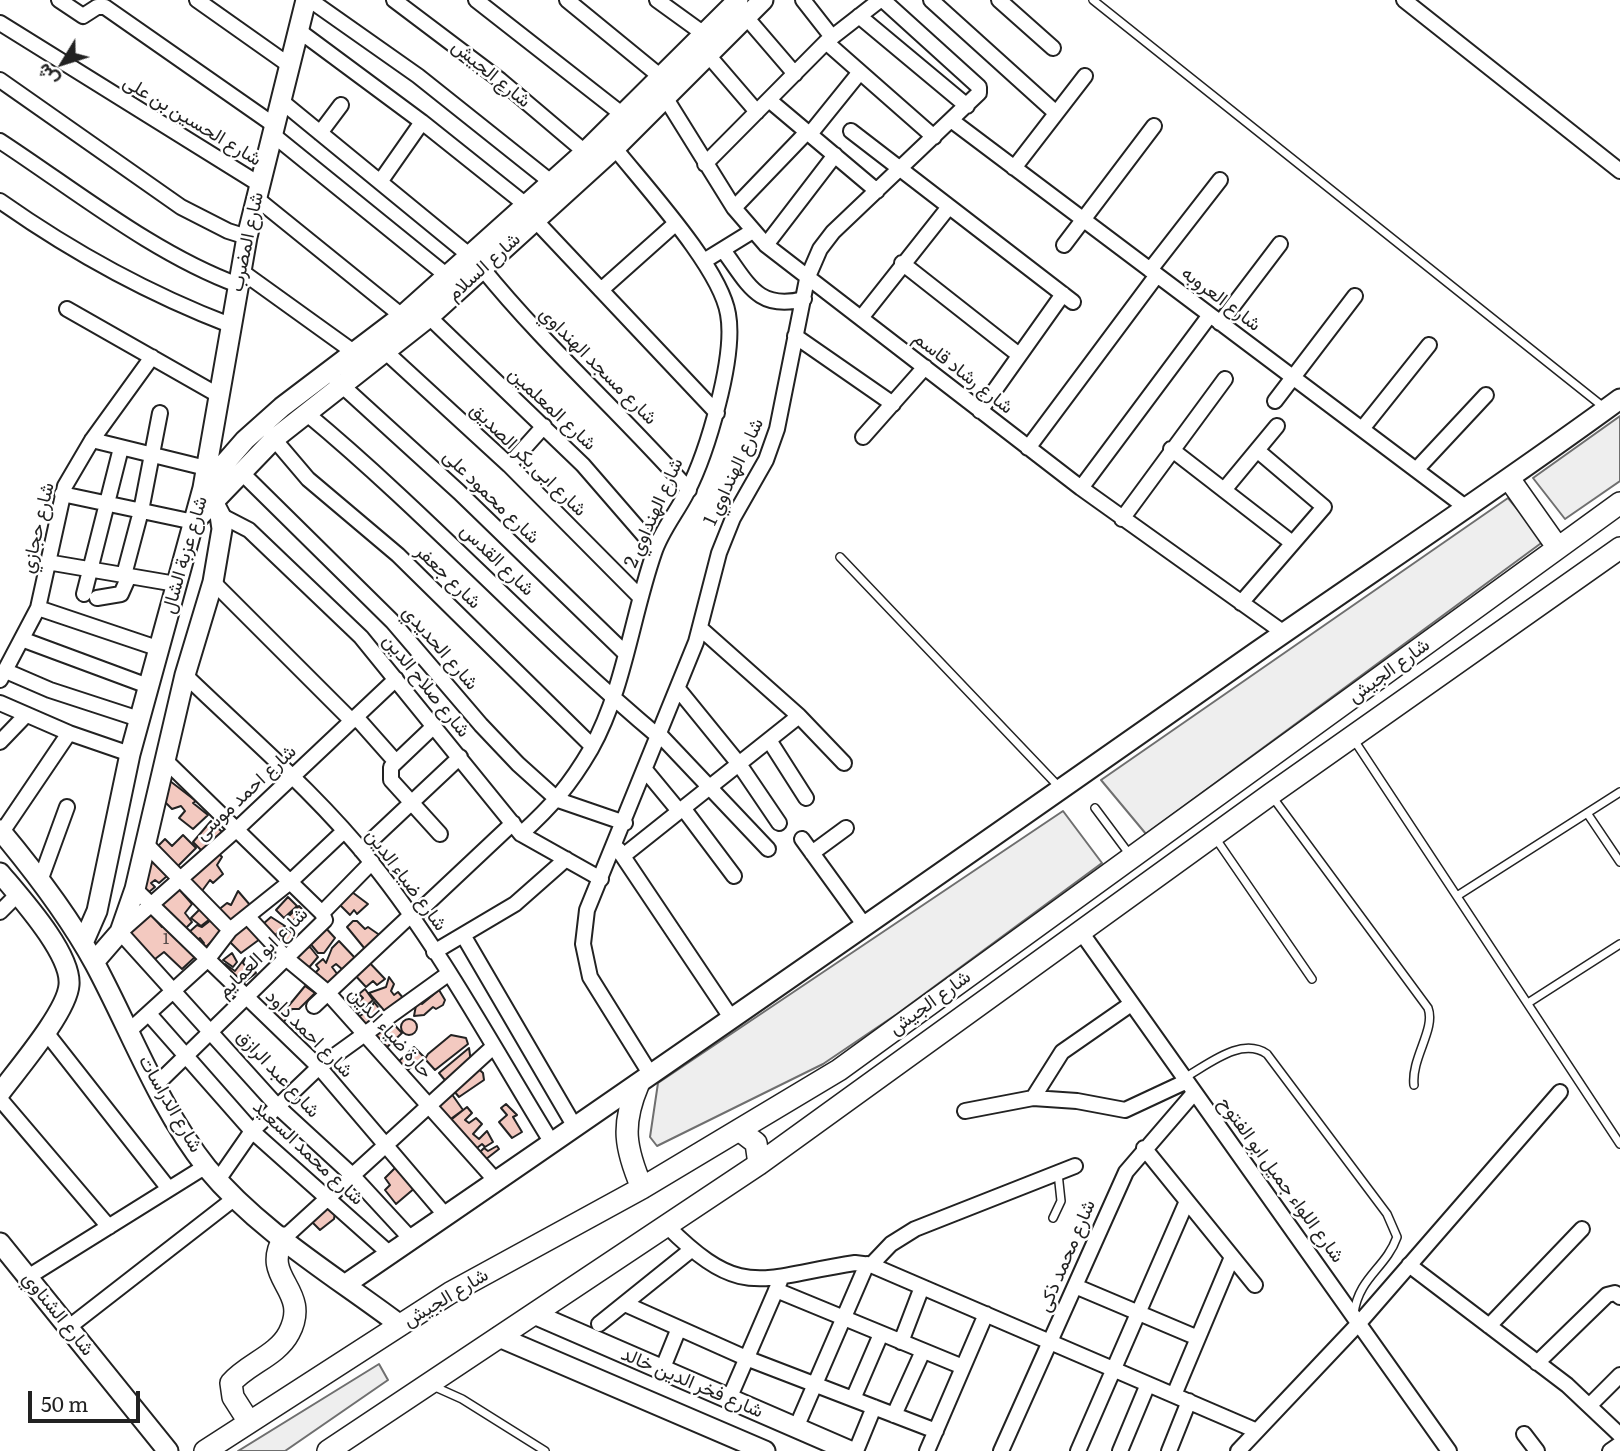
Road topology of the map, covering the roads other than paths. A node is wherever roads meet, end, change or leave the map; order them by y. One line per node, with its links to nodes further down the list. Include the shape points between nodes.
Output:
1 (59, 0): 39 (street, via 83,16 105,7)
2 (197, 0): 22 (street)
3 (308, 0): 17 (street, شارع المضرب); 54 (street, via 418,76)
4 (394, 0): 46 (street, شارع الجيش, via 500,79)
5 (476, 0): 35 (street)
6 (567, 0): 26 (street)
7 (657, 0): 18 (street)
8 (764, 0): 15 (street, شارع السلام)
9 (803, 0): 19 (street)
10 (931, 0): 34 (street)
11 (999, 0): 20 (street)
12 (1093, 0): 98 (lane)
13 (1408, 1): 51 (street)
14 (870, 5): 19 (street); 32 (street); 32 (street, شارع الهنداوي 1, via 980,90)
15 (734, 6): 18 (street, شارع السلام); 21 (street, شارع السلام); 24 (street)
16 (0, 23): 55 (street, شارع الحسين بن على)
17 (298, 30): 22 (street, شارع المضرب); 37 (street)
18 (704, 34): 26 (street, شارع السلام)
19 (829, 40): 23 (street); 24 (street)
20 (1054, 48)
21 (708, 54): 28 (street, شارع السلام); 33 (street)
22 (289, 65): 29 (street, شارع المضرب)
23 (860, 72): 42 (street); 43 (street)
24 (795, 74): 30 (street)
25 (1085, 76): 34 (street)
26 (661, 77): 35 (street, شارع السلام)
27 (0, 80): 64 (street, via 181,207)
28 (664, 97): 45 (street, شارع السلام); 48 (street, شارع رشاد قاسم)
29 (280, 100): 39 (street, شارع المضرب); 41 (street, شارع مسجد الهنداوي)
30 (769, 100): 33 (street); 42 (street)
31 (341, 105): 41 (street)
32 (967, 106): 36 (street, شارع الهنداوي 1)
33 (757, 112): 48 (street)
34 (1056, 113): 49 (street)
35 (624, 115): 45 (street, شارع السلام)
36 (951, 120): 43 (street, شارع الهنداوي 1); 49 (street, شارع العروبه)
37 (422, 122): 53 (street); 60 (street)
38 (1154, 126): 61 (street)
39 (273, 130): 55 (street, شارع المضرب); 73 (street)
40 (850, 131): 50 (street)
41 (320, 133): 53 (street, شارع مسجد الهنداوي)
42 (808, 133): 47 (street); 58 (street)
43 (934, 137): 50 (street, شارع الهنداوي 1)
44 (0, 141): 74 (street, via 170,251 215,276)
45 (609, 141): 46 (street, شارع السلام); 60 (street, شارع السلام); 62 (street, شارع الهنداوي 2)
46 (585, 152): 54 (street, شارع السلام)
47 (835, 155): 56 (street); 66 (street)
48 (705, 164): 58 (street, شارع رشاد قاسم)
49 (1014, 168): 61 (street, شارع العروبه)
50 (898, 170): 56 (street, شارع الهنداوي 1); 59 (street)
51 (1620, 171)
52 (1220, 180): 72 (street)
53 (380, 182): 70 (street, شارع مسجد الهنداوي)
54 (551, 183): 60 (street, شارع السلام)
55 (258, 191): 64 (street, شارع المضرب); 80 (street, شارع الحسين بن على)
56 (877, 191): 75 (street, شارع الهنداوي 1, via 820,249)
57 (0, 201): 83 (street, via 94,261)
58 (734, 208): 63 (street, شارع رشاد قاسم)
59 (948, 208): 71 (street); 88 (street, via 1068,298)
60 (531, 212): 70 (street, شارع السلام); 76 (street)
61 (1083, 220): 67 (street); 72 (street, شارع العروبه)
62 (675, 224): 69 (street, شارع الهنداوي 2); 76 (street)
63 (751, 232): 66 (street, شارع رشاد قاسم); 68 (street)
64 (247, 237): 74 (street, شارع المضرب)
65 (1280, 244): 82 (street)
66 (766, 245): 75 (street, شارع رشاد قاسم)
67 (1064, 245)
68 (723, 250): 69 (street); 78 (street, via 762,298 785,304)
69 (704, 261): 102 (street, شارع الهنداوي 2, via 729,314 729,344)
70 (475, 262): 73 (street, شارع السلام); 80 (street, شارع السلام); 119 (street, شارع مسجد الهنداوي)
71 (902, 263): 81 (street); 88 (street)
72 (1153, 272): 82 (street, شارع العروبه); 109 (street)
73 (446, 275): 80 (street, شارع السلام)
74 (239, 278): 83 (street, شارع المضرب); 87 (street)
75 (807, 278): 78 (street, شارع الهنداوي 1); 81 (street, شارع رشاد قاسم)
76 (601, 290): 102 (street)
77 (1354, 296): 91 (street)
78 (804, 299): 84 (street, شارع الهنداوي 1)
79 (67, 309): 89 (street)
80 (415, 312): 86 (street, شارع السلام); 87 (street, شارع السلام); 103 (street, شارع المعلمين)
81 (861, 318): 90 (street, شارع رشاد قاسم)
82 (1215, 319): 91 (street, شارع العروبه); 118 (street)
83 (230, 325): 94 (street, شارع المضرب)
84 (796, 336): 97 (street); 142 (street, شارع الهنداوي 1, via 777,429 719,553)
85 (1429, 345): 105 (street)
86 (387, 353): 92 (street, شارع السلام); 114 (street, شارع ابى بكر الصديق)
87 (355, 354): 92 (street, شارع السلام)
88 (1019, 355): 99 (street)
89 (152, 357): 94 (street); 108 (street, شارع حجازي)
90 (925, 367): 97 (street); 99 (street, شارع رشاد قاسم)
91 (1293, 378): 96 (street); 105 (street, شارع العروبه)
92 (335, 379): 101 (street, شارع السلام); 121 (street, شارع السلام, via 254,431); 146 (street, شارع محمود على)
93 (1225, 379): 111 (street)
94 (218, 395): 121 (street, شارع المضرب)
95 (1486, 395): 115 (street)
96 (1275, 401)
97 (893, 404): 106 (street)
98 (1613, 404): 117 (street)
99 (980, 411): 109 (street, شارع رشاد قاسم)
100 (160, 413): 113 (street)
101 (306, 413): 107 (street, شارع السلام); 152 (street, شارع القدس, via 414,506)
102 (716, 413): 119 (street, شارع الهنداوي 2)
103 (544, 426): 114 (street); 130 (street, شارع المعلمين)
104 (1277, 426): 112 (street)
105 (1362, 429): 115 (street, شارع العروبه)
106 (863, 437)
107 (274, 439): 116 (street, شارع السلام); 164 (street, شارع جعفر, via 309,479 398,555)
108 (92, 440): 110 (street, شارع صلاح الدين); 122 (street, شارع حجازي)
109 (1028, 447): 118 (street, شارع رشاد قاسم)
110 (121, 448): 113 (street, شارع صلاح الدين); 123 (street)
111 (1171, 450): 120 (street); 127 (street)
112 (1258, 451): 120 (street); 129 (street, via 1321,502 1323,512)
113 (153, 456): 121 (street, شارع صلاح الدين); 126 (street)
114 (509, 465): 139 (street, شارع ابى بكر الصديق)
115 (1416, 470): 125 (street, شارع العروبه)
116 (241, 472): 121 (street, شارع السلام); 179 (street, شارع الحديدي, via 392,621 481,725)
117 (1510, 480): 125 (street); 131 (main road)
118 (1081, 488): 127 (street, شارع رشاد قاسم)
119 (689, 490): 130 (street, شارع الهنداوي 2)
120 (1224, 490): 129 (street)
121 (211, 493): 128 (street, شارع السلام); 137 (street, شارع عزبة الشال, via 222,529); 149 (street, شارع صلاح الدين, via 361,637)
122 (62, 494): 123 (street); 134 (street, شارع حجازي)
123 (107, 503): 126 (street); 135 (street)
124 (1620, 503): 131 (main road, شارع الجيش)
125 (1468, 509): 143 (street)
126 (141, 511): 128 (street); 136 (street)
127 (1122, 519): 140 (street, شارع رشاد قاسم)
128 (194, 522): 138 (street, شارع عزبة الشال)
129 (1291, 542): 140 (street)
130 (655, 548): 139 (street, شارع الهنداوي 2)
131 (1558, 548): 171 (main road, شارع الجيش)
132 (1620, 548): 161 (main road, شارع الجيش)
133 (840, 557): 175 (lane)
134 (47, 562): 135 (street); 141 (street, شارع حجازي)
135 (90, 569): 136 (street); 136 (street, via 90,596 121,594)
136 (126, 576): 138 (street)
137 (213, 582): 147 (street, شارع عزبة الشال); 157 (street)
138 (176, 584): 145 (street, شارع عزبة الشال)
139 (640, 597): 146 (street, شارع الهنداوي 2)
140 (1241, 603): 143 (street, شارع رشاد قاسم)
141 (38, 608): 144 (street, شارع حجازي); 145 (street)
142 (700, 628): 151 (street, شارع الهنداوي 1); 155 (street)
143 (1284, 633): 175 (street)
144 (24, 640): 148 (street, شارع حجازي); 150 (street)
145 (157, 648): 150 (street, شارع عزبة الشال)
146 (625, 653): 152 (street, شارع الهنداوي 2)
147 (185, 675): 167 (street, شارع عزبة الشال); 173 (street, شارع ضياء الدين)
148 (3, 676): 156 (street)
149 (396, 680): 157 (street, شارع احمد موسى); 158 (street, شارع صلاح الدين)
150 (148, 686): 156 (street, شارع عزبة الشال)
151 (678, 688): 160 (street, شارع الهنداوي 1); 170 (street)
152 (611, 698): 160 (street, شارع القدس); 164 (street, شارع الهنداوي 2)
153 (0, 703): 154 (street)
154 (26, 715): 159 (street); 163 (street)
155 (799, 716): 162 (street); 169 (street)
156 (139, 719): 165 (street, شارع عزبة الشال)
157 (354, 719): 168 (street); 173 (street, شارع احمد موسى)
158 (434, 726): 166 (street, شارع صلاح الدين); 168 (street)
159 (69, 733): 165 (street); 190 (street)
160 (660, 736): 172 (street, شارع الهنداوي 1); 174 (street, شارع القدس)
161 (1352, 737): 177 (main road, شارع الجيش); 212 (lane)
162 (769, 740): 170 (street); 178 (street)
163 (0, 742)
164 (592, 746): 179 (street, شارع الهنداوي 2)
165 (130, 754): 223 (street, شارع عزبة الشال, via 97,911)
166 (460, 757): 180 (street); 189 (street, شارع صلاح الدين)
167 (164, 759): 188 (street, شارع ابو العمايم); 195 (street, شارع عزبة الشال)
168 (396, 761): 180 (street, via 391,780)
169 (844, 763)
170 (739, 764): 174 (street); 186 (street)
171 (1255, 767): 177 (main road); 200 (main road, شارع الجيش)
172 (646, 771): 183 (street); 185 (street, شارع الهنداوي 1)
173 (292, 778): 188 (street, شارع احمد موسى); 191 (street, شارع ضياء الدين)
174 (710, 787): 183 (street); 196 (street, شارع القدس)
175 (1061, 790): 218 (street)
176 (1620, 792): 184 (lane)
177 (1272, 794): 193 (main road, شارع الجيش); 249 (lane, via 1428,1008 1431,1024 1417,1057)
178 (806, 798)
179 (558, 800): 185 (street, شارع الحديدي); 189 (street, شارع الهنداوي 2)
180 (411, 802): 192 (street); 197 (street)
181 (67, 807): 208 (street)
182 (1096, 808): 200 (lane)
183 (681, 810): 198 (street); 205 (street)
184 (1587, 813): 203 (lane); 212 (lane)
185 (625, 823): 198 (street, شارع الهنداوي 1)
186 (779, 823)
187 (846, 828): 199 (street)
188 (237, 829): 207 (street, شارع احمد موسى); 209 (street, شارع ابو العمايم)
189 (517, 829): 201 (street, شارع صلاح الدين); 216 (street, شارع الهنداوي 2)
190 (1, 831): 208 (street, شارع الدراسات)
191 (344, 831): 197 (street, شارع ضياء الدين); 209 (street)
192 (440, 834)
193 (1214, 836): 221 (main road, شارع الجيش); 230 (lane)
194 (802, 839): 199 (street)
195 (145, 844): 207 (street); 210 (street, شارع عزبة الشال)
196 (768, 849)
197 (361, 850): 202 (street, شارع ضياء الدين)
198 (619, 850): 206 (street, شارع الهنداوي 1); 238 (street)
199 (812, 853): 218 (street)
200 (1132, 857): 256 (main road, شارع الجيش, via 839,1070)
201 (566, 859): 206 (street, شارع صلاح الدين); 222 (street, via 515,904)
202 (372, 862): 215 (street); 216 (street, شارع ضياء الدين)
203 (1620, 862)
204 (0, 873): 211 (street)
205 (734, 876)
206 (601, 879): 246 (street, شارع الهنداوي 1, via 583,944 590,978)
207 (180, 880): 213 (street, شارع احمد موسى); 219 (street)
208 (40, 881): 223 (street, شارع الدراسات)
209 (290, 882): 215 (street, شارع ابو العمايم); 217 (street)
210 (135, 889): 213 (street, شارع احمد داود); 220 (street, شارع عزبة الشال)
211 (18, 894): 214 (street); 239 (street, via 68,970 67,999)
212 (1457, 896): 234 (lane)
213 (153, 905): 220 (street, شارع احمد موسى); 227 (street, شارع احمد داود)
214 (0, 912)
215 (322, 913): 226 (street, شارع ابو العمايم, via 323,923)
216 (412, 916): 225 (street, شارع ضياء الدين); 232 (street, شارع الهنداوي 2)
217 (247, 917): 219 (street); 226 (street, حارة ضياء الدين)
218 (865, 926): 238 (street)
219 (230, 930): 227 (street)
220 (120, 932): 228 (street, شارع عزبة الشال); 231 (street, شارع عبد الرازق)
221 (1081, 932): 235 (street, شارع اللواء جميل ابو الفتوح); 261 (main road, شارع الجيش)
222 (463, 934): 225 (street); 258 (street)
223 (83, 943): 228 (street, شارع الدراسات)
224 (1620, 944): 234 (lane)
225 (434, 952): 229 (street, شارع ضياء الدين)
226 (287, 959): 232 (street, حارة ضياء الدين); 233 (street, شارع ابو العمايم)
227 (207, 960): 231 (street); 233 (street, شارع احمد داود)
228 (94, 962): 240 (street, شارع الدراسات)
229 (448, 974): 242 (street); 243 (street, شارع ضياء الدين)
230 (1312, 979)
231 (174, 990): 237 (street); 241 (street, شارع عبد الرازق)
232 (328, 993): 236 (street, شارع الهنداوي 2); 242 (street, حارة ضياء الدين)
233 (245, 998): 241 (street, شارع ابو العمايم); 245 (street, شارع احمد داود)
234 (1528, 1003): 263 (lane)
235 (1131, 1004): 248 (street, شارع اللواء جميل ابو الفتوح); 252 (street, via 1062,1052)
236 (314, 1006)
237 (149, 1014): 240 (street); 244 (street, شارع محمد السعيد)
238 (732, 1019): 246 (street)
239 (45, 1031): 251 (street); 273 (street)
240 (129, 1031): 247 (street, شارع الدراسات)
241 (212, 1031): 244 (street, شارع ابو العمايم); 255 (street, شارع عبد الرازق)
242 (363, 1033): 245 (street); 254 (street, حارة ضياء الدين)
243 (493, 1047): 254 (street); 262 (street, شارع ضياء الدين)
244 (187, 1055): 247 (street, شارع ابو العمايم); 260 (street, شارع محمد السعيد)
245 (319, 1067): 255 (street); 264 (street, شارع احمد داود)
246 (645, 1080): 258 (street); 272 (main road, via 626,1113 633,1164)
247 (157, 1084): 269 (street, شارع الدراسات, via 176,1124)
248 (1187, 1085): 252 (street, via 1125,1110); 265 (street, شارع محمد ذكى); 302 (street, شارع اللواء جميل ابو الفتوح); 302 (lane, via 1237,1049 1258,1048 1268,1054 1387,1214 1397,1237 1360,1288)
249 (1414, 1085)
250 (1560, 1092): 289 (street)
251 (0, 1093)
252 (1033, 1098): 257 (street)
253 (0, 1099): 280 (street)
254 (429, 1104): 264 (street); 271 (street, حارة ضياء الدين)
255 (278, 1107): 260 (street); 270 (street, شارع عبد الرازق)
256 (773, 1109): 259 (main road, شارع الجيش); 261 (main road, via 778,1127)
257 (965, 1111)
258 (575, 1128): 262 (street)
259 (739, 1130): 266 (main road, via 756,1143); 272 (main road, شارع الجيش)
260 (252, 1131): 269 (street); 274 (street, شارع محمد السعيد)
261 (793, 1140): 266 (main road, شارع الجيش)
262 (552, 1143): 271 (street)
263 (1620, 1144)
264 (386, 1147): 270 (street); 277 (street, شارع احمد داود)
265 (1144, 1148): 276 (street); 294 (street, شارع محمد ذكى, via 1126,1172)
266 (759, 1164): 279 (main road, شارع الجيش)
267 (1075, 1166): 268 (street)
268 (1058, 1172): 278 (lane, via 1061,1201); 288 (street, via 915,1229)
269 (212, 1173): 273 (street); 275 (street, شارع الدراسات)
270 (352, 1175): 274 (street); 283 (street, شارع عبد الرازق)
271 (497, 1181): 277 (street)
272 (642, 1188): 304 (main road, شارع الجيش)
273 (169, 1189): 280 (street)
274 (329, 1197): 282 (street); 286 (street, شارع محمد السعيد)
275 (235, 1198): 282 (street, شارع الدراسات); 306 (street)
276 (1187, 1201): 287 (street); 298 (street)
277 (446, 1216): 283 (street)
278 (1053, 1218)
279 (667, 1226): 285 (street); 299 (main road, شارع الجيش)
280 (109, 1227): 290 (street)
281 (1581, 1230): 305 (street)
282 (284, 1238): 291 (street, شارع الدراسات); 330 (main road, via 276,1250 276,1265 294,1297 296,1319 287,1337 232,1384 233,1397)
283 (411, 1239): 286 (street)
284 (0, 1243): 290 (street, شارع الشناوي)
285 (691, 1250): 292 (street, via 718,1270); 297 (street)
286 (390, 1254): 291 (street)
287 (1232, 1257): 293 (street); 310 (street)
288 (869, 1264): 292 (street, via 847,1264); 295 (street); 301 (street)
289 (1409, 1265): 302 (street); 305 (street)
290 (28, 1277): 306 (street, شارع الشناوي)
291 (346, 1284): 304 (street, شارع الدراسات)
292 (779, 1284): 301 (street); 314 (street)
293 (1255, 1285)
294 (1076, 1286): 298 (street); 312 (street, شارع محمد ذكى)
295 (922, 1287): 300 (street); 311 (street)
296 (1620, 1297): 315 (street, via 1607,1295)
297 (625, 1304): 303 (street); 307 (street)
298 (1138, 1313): 310 (street); 317 (street)
299 (534, 1314): 309 (main road, شارع الجيش); 318 (street, شارع فخر الدين خالد)
300 (986, 1314): 312 (street); 316 (street)
301 (844, 1318): 308 (street); 321 (street)
302 (1357, 1318): 333 (street); 350 (street, شارع اللواء جميل ابو الفتوح)
303 (599, 1324)
304 (400, 1325): 330 (main road, شارع الجيش)
305 (1489, 1326): 315 (street)
306 (69, 1327): 337 (street, شارع الشناوي)
307 (679, 1328): 314 (street); 318 (street)
308 (881, 1334): 311 (street); 325 (street)
309 (499, 1337): 320 (main road, شارع الجيش); 341 (street, شارع فخر الدين خالد)
310 (1198, 1338): 323 (street)
311 (901, 1342): 313 (street)
312 (1051, 1342): 317 (street); 345 (street, شارع محمد ذكى)
313 (923, 1351): 316 (street); 329 (street)
314 (746, 1358): 321 (street); 324 (street)
315 (1537, 1363): 327 (street)
316 (963, 1367): 332 (street)
317 (1113, 1369): 322 (street); 346 (street)
318 (662, 1370): 324 (street, شارع فخر الدين خالد)
319 (1620, 1375): 327 (street)
320 (429, 1384): 339 (main road, شارع الجيش); 340 (lane, via 462,1399)
321 (815, 1384): 325 (street); 331 (street)
322 (1148, 1384): 323 (street); 347 (street)
323 (1174, 1395): 326 (street)
324 (729, 1399): 331 (street, شارع فخر الدين خالد)
325 (853, 1399): 328 (street)
326 (1189, 1401): 333 (street); 348 (street)
327 (1591, 1404): 335 (street)
328 (874, 1407): 329 (street); 343 (street)
329 (894, 1415): 332 (street)
330 (249, 1422): 338 (main road, شارع الجيش)
331 (796, 1428): 342 (street, شارع فخر الدين خالد)
332 (936, 1431): 344 (street)
333 (1257, 1431): 349 (street)
334 (1524, 1434): 351 (street)
335 (1620, 1435)
336 (1620, 1444): 352 (street)
337 (169, 1451)
338 (205, 1451)
339 (328, 1451)
340 (545, 1451)
341 (764, 1451)
342 (850, 1451)
343 (856, 1451)
344 (927, 1451)
345 (1001, 1451)
346 (1078, 1451)
347 (1120, 1451)
348 (1169, 1451)
349 (1239, 1451)
350 (1449, 1451)
351 (1537, 1451)
352 (1610, 1451)

